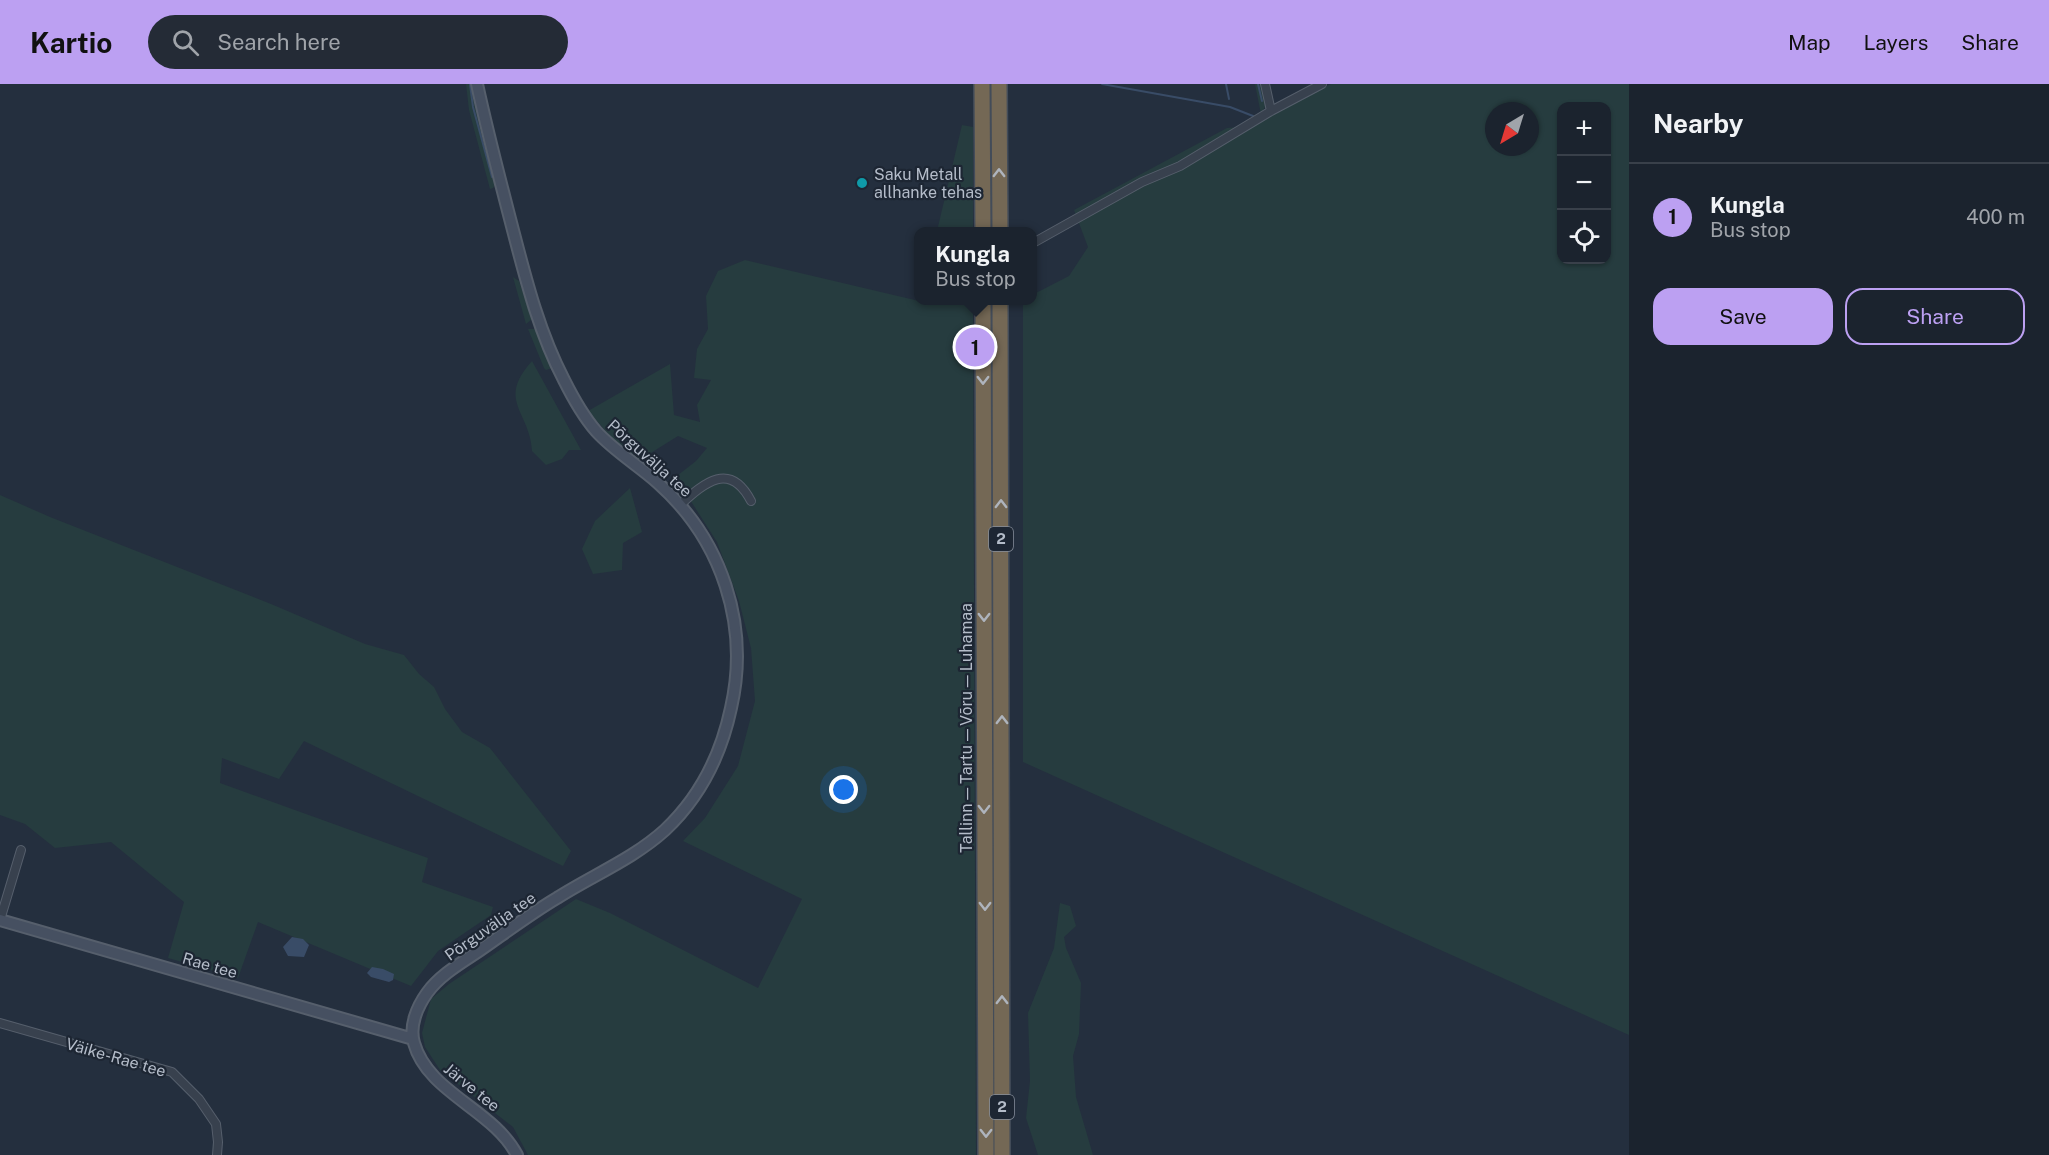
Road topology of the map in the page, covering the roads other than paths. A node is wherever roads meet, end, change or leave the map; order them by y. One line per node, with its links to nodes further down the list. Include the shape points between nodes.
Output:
1 (477, 84): 13 (street, Põrguvälja tee, via 529,289 550,351 597,432)
2 (982, 84): 7 (highway)
3 (999, 84): 8 (highway, one-way to 3)
4 (1265, 84): 6 (street)
5 (1322, 84): 6 (street)
6 (1271, 111): 9 (street, via 1180,166 1142,182)
7 (983, 227)
8 (1000, 227)
9 (1037, 240)
10 (983, 305): 20 (highway, Tallinn — Tartu — Võru — Luhamaa / 2, one-way to 20)
11 (1000, 305): 21 (highway, 2, one-way to 11)
12 (751, 501): 13 (street, via 738,484 717,479 706,482)
13 (680, 505): 17 (street, Põrguvälja tee, via 702,535 723,576 737,644 738,670 730,716 707,777 686,807 653,840 558,897 440,980 419,1006)
14 (21, 850): 15 (street)
15 (0, 920): 17 (street, Rae tee)
16 (0, 1023): 18 (street, Väike-Rae tee, via 172,1072 199,1099 216,1124)
17 (413, 1039): 19 (street, Järve tee, via 425,1067 501,1131)
18 (217, 1155)
19 (517, 1155)
20 (987, 1155)
21 (1002, 1155)

